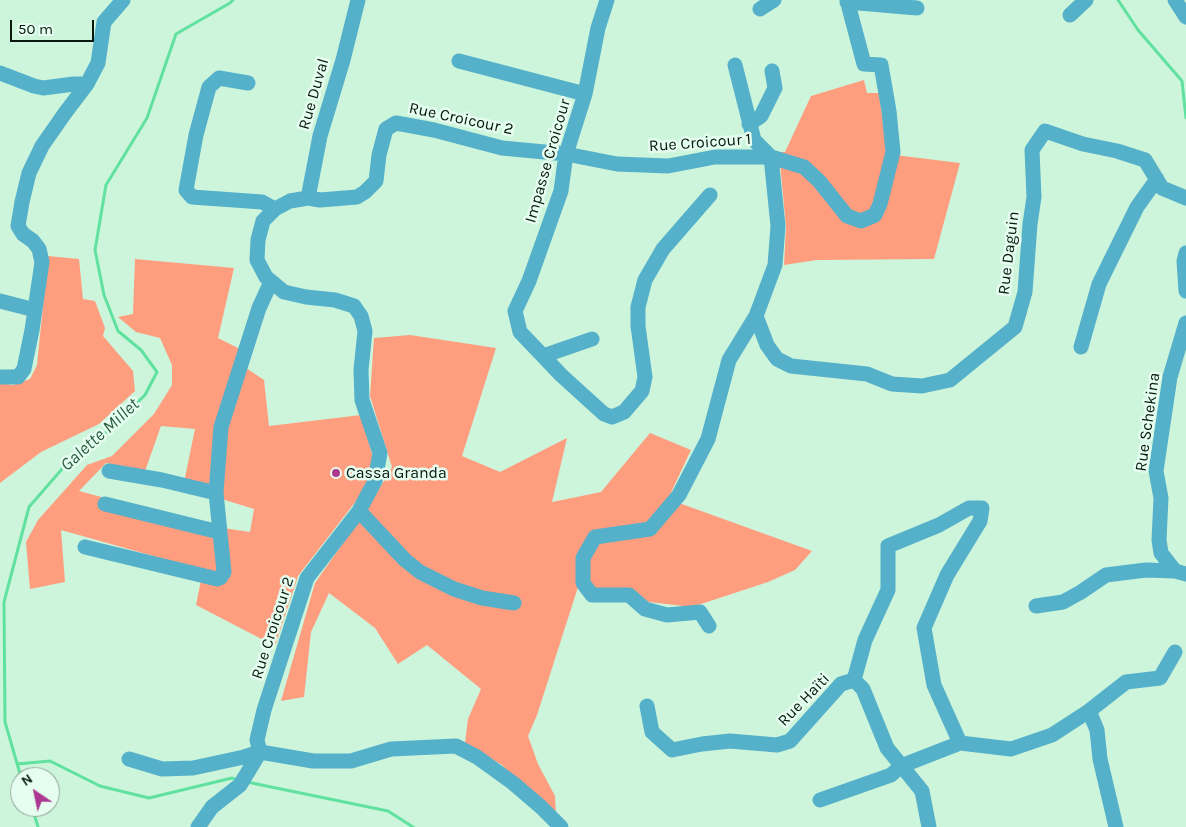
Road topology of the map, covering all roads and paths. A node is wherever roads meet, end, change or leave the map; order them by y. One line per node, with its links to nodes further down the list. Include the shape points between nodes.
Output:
1 (123, 0): 17 (street, via 104,22 98,63)
2 (358, 0): 24 (street, Rue Duval, via 320,136)
3 (607, 0): 18 (street, Impasse Croicour, via 598,28)
4 (774, 0): 9 (street)
5 (1086, 0): 10 (street)
6 (1175, 0): 11 (street)
7 (847, 1): 8 (street); 21 (street, Rue Croicour 1, via 864,64 881,65 889,111 893,152 875,215 861,221 847,216 804,167)
8 (917, 8)
9 (760, 9)
10 (1070, 15)
11 (1186, 17)
12 (459, 61): 18 (street)
13 (735, 65): 19 (street)
14 (772, 71): 19 (street, via 774,88 761,116)
15 (0, 73): 17 (street, via 43,88)
16 (248, 83): 26 (street, via 219,78 209,87 186,190 192,197 262,202)
17 (87, 84): 31 (street, via 42,146 29,173 22,202 18,226 39,249 42,262)
18 (586, 94): 20 (street, Impasse Croicour)
19 (750, 124): 21 (street, via 754,140)
20 (566, 154): 21 (street, Rue Croicour 1, via 617,164 668,166 715,157); 24 (street, Rue Croicour 2, via 502,148 396,123 386,129 376,180 365,192 357,197); 36 (street, Impasse Croicour, via 561,191 515,311 520,332)
21 (771, 157): 32 (street, via 778,226 775,266)
22 (1156, 179): 25 (street, Rue Daguin, via 1162,188); 32 (street, Rue Daguin, via 1145,160 1082,144 1045,130 1032,150 1034,197 1025,292 1015,327 950,380 922,386 892,384 867,374 791,366 777,359 767,345); 35 (street, via 1137,206 1099,284)
23 (710, 195): 36 (street, Impasse Croicour, via 663,249 645,280 638,307 638,326 645,377 642,391 624,412 612,417 604,414)
24 (308, 198): 26 (street, Rue Croicour 2, via 290,201)
25 (1186, 198)
26 (275, 209): 28 (street, Rue Croicour 2, via 263,221 258,240 257,260)
27 (1186, 252): 29 (street)
28 (271, 282): 39 (street, via 259,308 221,427); 41 (street, Rue Croicour 2, via 284,292 354,306 361,316 365,332 362,400 380,454 375,481)
29 (1186, 291)
30 (0, 301): 31 (street)
31 (35, 310): 37 (street, via 24,369 18,377)
32 (756, 316): 47 (street, via 729,360 708,439 679,495 650,529 595,537 582,558 584,583 592,595 629,595 646,609 667,615 700,612)
33 (1186, 323): 44 (street, Rue Schekina, via 1170,377 1156,471 1161,498 1161,553)
34 (592, 339): 36 (street)
35 (1081, 346)
36 (543, 356)
37 (0, 377)
38 (109, 471): 39 (street)
39 (216, 493): 42 (street)
40 (105, 504): 42 (street)
41 (360, 511): 45 (street, via 420,572 482,598); 53 (street, Rue Croicour 2, via 307,578 264,710 258,740)
42 (219, 532): 43 (street, via 224,572 217,579)
43 (85, 547)
44 (1180, 572): 46 (street, via 1146,570 1106,575 1063,602)
45 (514, 603)
46 (1036, 606)
47 (709, 626)
48 (1175, 652): 51 (street, via 1160,678 1126,682)
49 (854, 680): 50 (street, Rue Haïti, via 841,684 790,741 777,745 730,741 672,750 652,732); 52 (street, via 865,640 888,590 888,546 939,525 969,508 982,508 980,520 947,575 924,628 934,685); 55 (street, Rue Haïti, via 864,689 887,748)
50 (647, 706)
51 (1089, 711): 52 (street, via 1052,735 1011,749); 60 (street, via 1097,730 1100,759)
52 (960, 743): 55 (street)
53 (260, 752): 54 (street, via 193,768 162,769); 57 (street, via 240,784 212,807); 58 (street, via 313,760 351,761 391,749 456,746 513,783)
54 (129, 759)
55 (901, 766): 56 (street, via 892,775); 59 (street, Rue Haïti, via 922,792)
56 (820, 800)
57 (198, 827)
58 (561, 827)
59 (929, 827)
60 (1116, 827)

